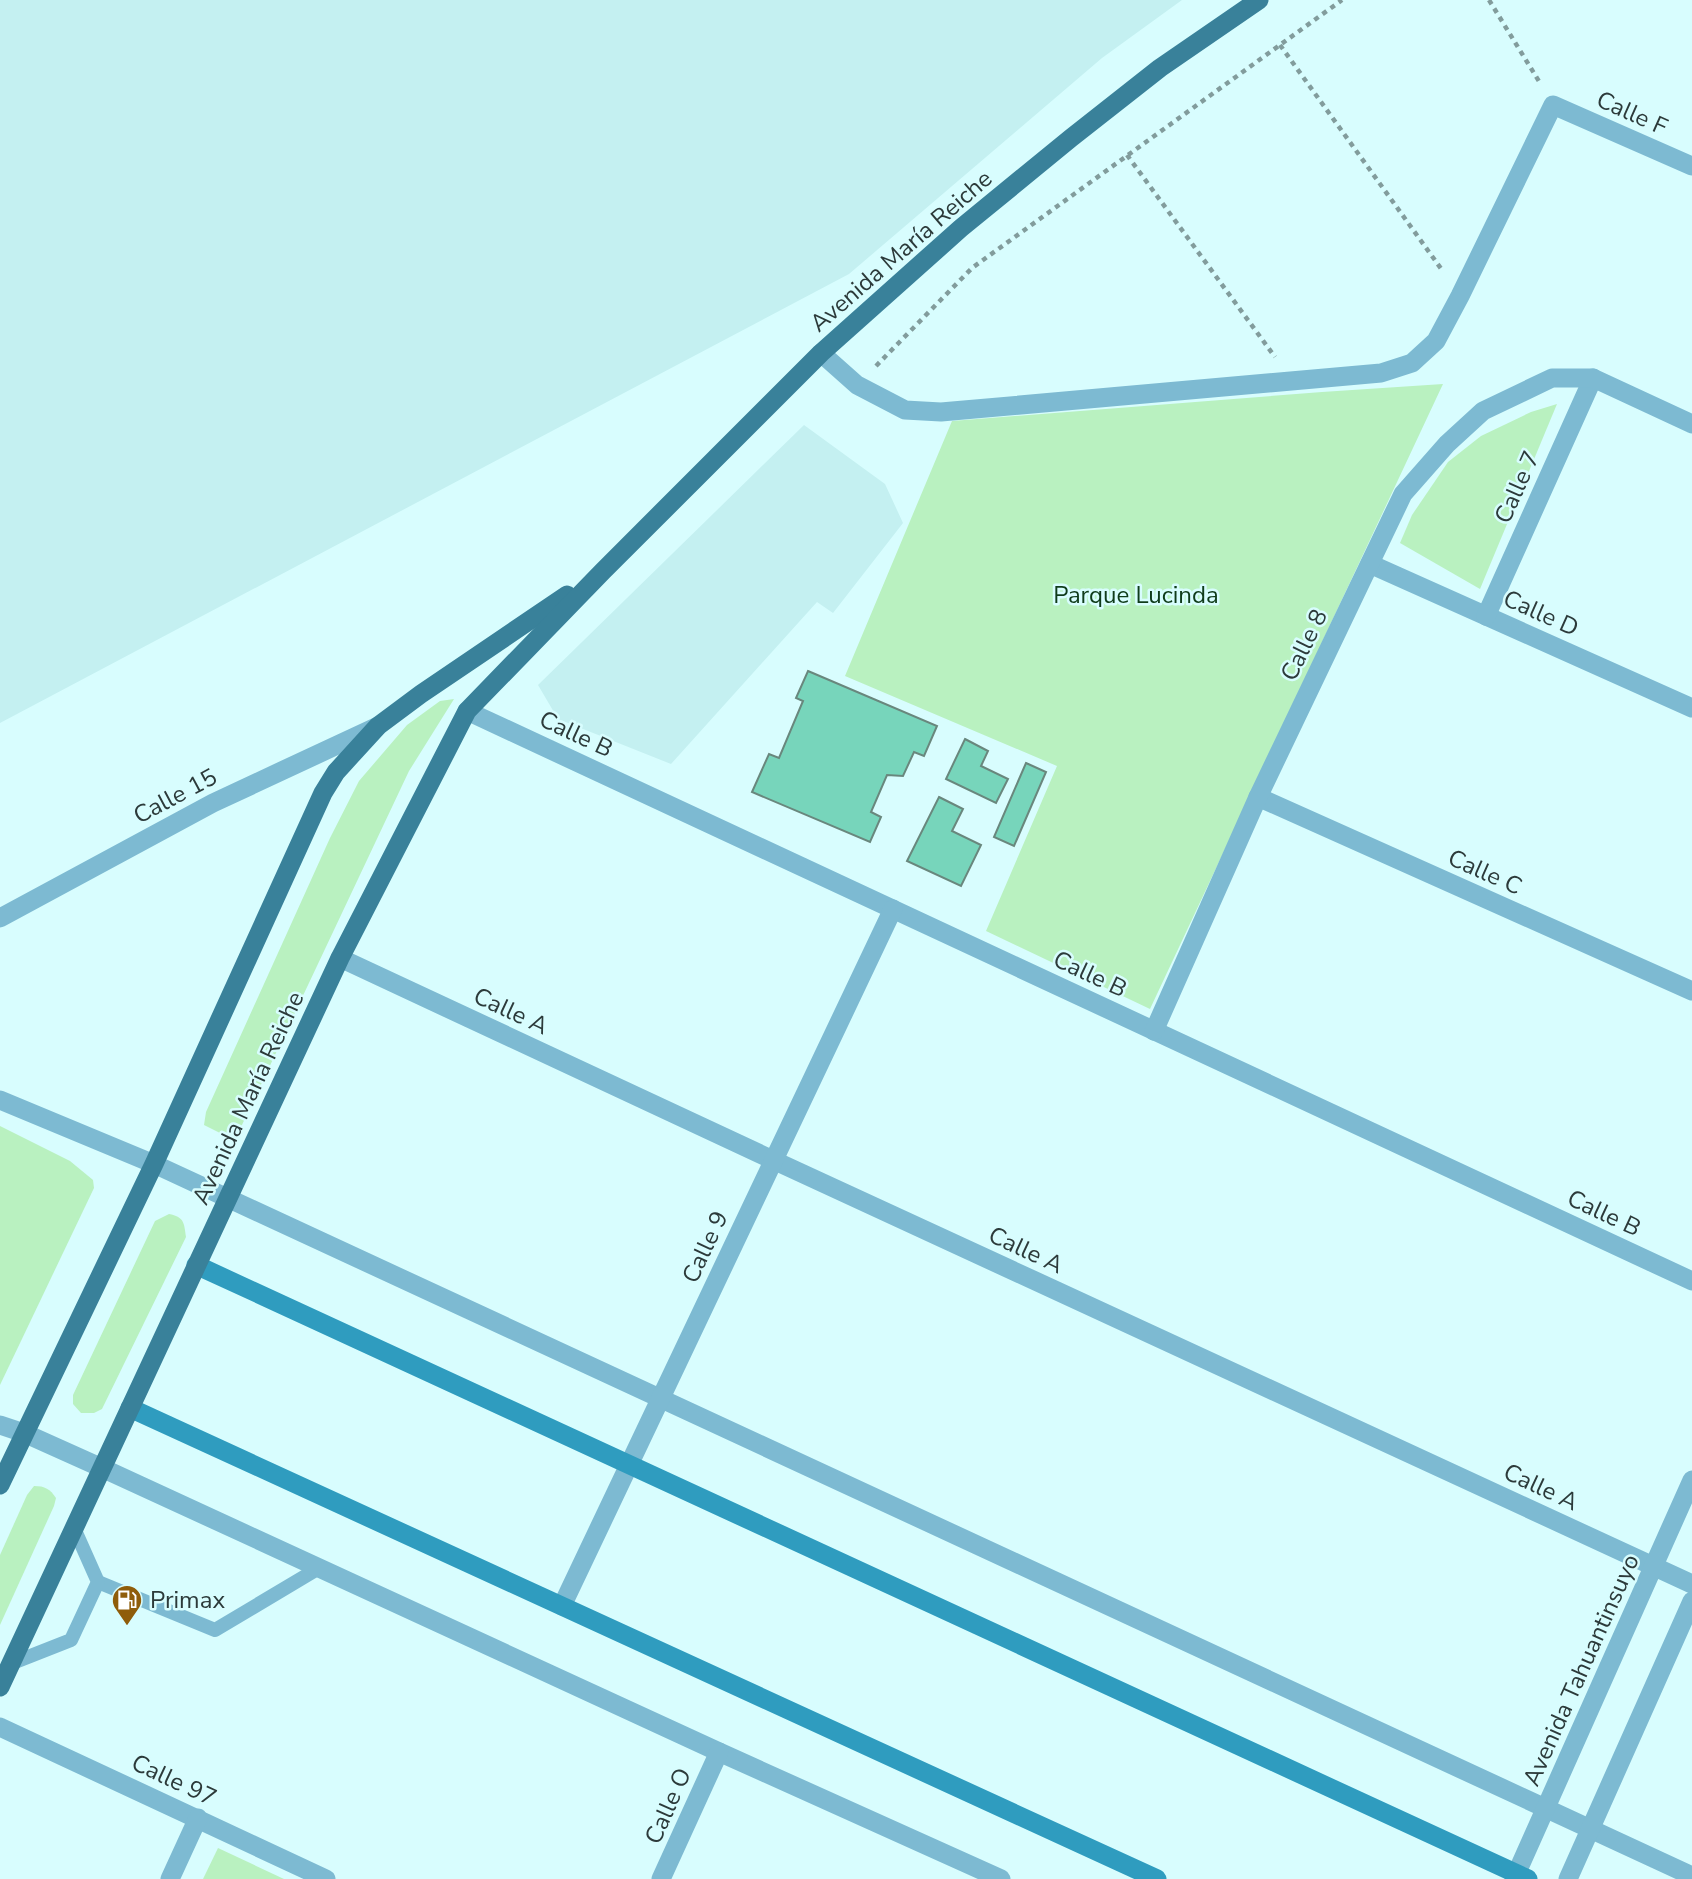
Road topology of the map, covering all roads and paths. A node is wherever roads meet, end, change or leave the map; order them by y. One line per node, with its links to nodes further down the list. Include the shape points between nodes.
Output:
1 (1259, 0): 9 (main road, Avenida María Reiche, via 1160,68 1061,146 961,228)
2 (1342, 0): 4 (path)
3 (1489, 0): 5 (path)
4 (1280, 45): 6 (path); 8 (path)
5 (1553, 105): 7 (street, Calle F); 8 (street)
6 (1127, 155): 11 (path); 12 (path, via 972,268)
7 (1692, 166)
8 (1461, 296): 11 (street, via 1436,341 1412,363 1381,373)
9 (821, 354): 12 (street); 15 (main road, Avenida María Reiche)
10 (1593, 378): 13 (street); 14 (street, Calle 8, via 1552,378 1483,411 1403,494); 16 (street, Calle 7)
11 (1293, 380): 12 (street, via 942,412 905,410)
12 (857, 385)
13 (1692, 424)
14 (1370, 564): 16 (street, Calle D); 20 (street, Calle 8)
15 (603, 571): 18 (main road, Avenida María Reiche); 19 (main road, Avenida María Reiche)
16 (1486, 616): 17 (street, Calle D)
17 (1692, 708)
18 (467, 710): 21 (street, Calle B); 23 (main road, Avenida María Reiche)
19 (377, 726): 22 (street, Calle 15, via 213,803); 28 (main road, Avenida María Reiche, via 323,793)
20 (1258, 797): 24 (street, Calle C); 25 (street, Calle 8)
21 (892, 909): 25 (street, Calle B); 27 (street, Calle 9)
22 (0, 918)
23 (340, 958): 27 (street, Calle A); 29 (main road, Avenida María Reiche)
24 (1692, 991)
25 (1154, 1031): 31 (street, Calle B)
26 (0, 1100): 28 (street)
27 (773, 1160): 32 (street, Calle 9); 41 (street, Calle A)
28 (154, 1164): 29 (street); 35 (main road, Avenida María Reiche)
29 (228, 1199): 30 (main road, Avenida María Reiche); 32 (street)
30 (197, 1265): 33 (main road, Avenida María Reiche); 36 (main road)
31 (1692, 1281)
32 (660, 1398): 36 (street, Calle 9); 51 (street)
33 (130, 1408): 37 (main road, Avenida María Reiche); 46 (main road)
34 (0, 1425): 35 (street)
35 (24, 1433): 37 (street); 39 (main road, Avenida María Reiche)
36 (629, 1465): 46 (street, Calle 9); 55 (main road)
37 (102, 1468): 40 (main road, Avenida María Reiche); 42 (street)
38 (1692, 1480): 41 (street, Avenida Tahuantinsuyo)
39 (0, 1485)
40 (74, 1528): 43 (lane); 47 (main road, Avenida María Reiche)
41 (1654, 1566): 44 (street, Calle A); 51 (street, Avenida Tahuantinsuyo)
42 (319, 1568): 43 (lane, via 215,1630); 50 (street)
43 (98, 1582): 47 (lane, via 71,1640)
44 (1692, 1584)
45 (1692, 1601): 53 (street)
46 (562, 1606): 60 (main road)
47 (10, 1664): 48 (main road, Avenida María Reiche)
48 (0, 1687)
49 (0, 1727): 52 (street, Calle 97)
50 (719, 1752): 58 (street, Calle O); 59 (street)
51 (1546, 1808): 53 (street); 55 (street, Avenida Tahuantinsuyo)
52 (198, 1818): 56 (street); 57 (street, Calle 97)
53 (1591, 1829): 54 (street); 61 (street)
54 (1692, 1876)
55 (1519, 1877)
56 (170, 1879)
57 (326, 1879)
58 (662, 1879)
59 (1001, 1879)
60 (1157, 1879)
61 (1568, 1879)

